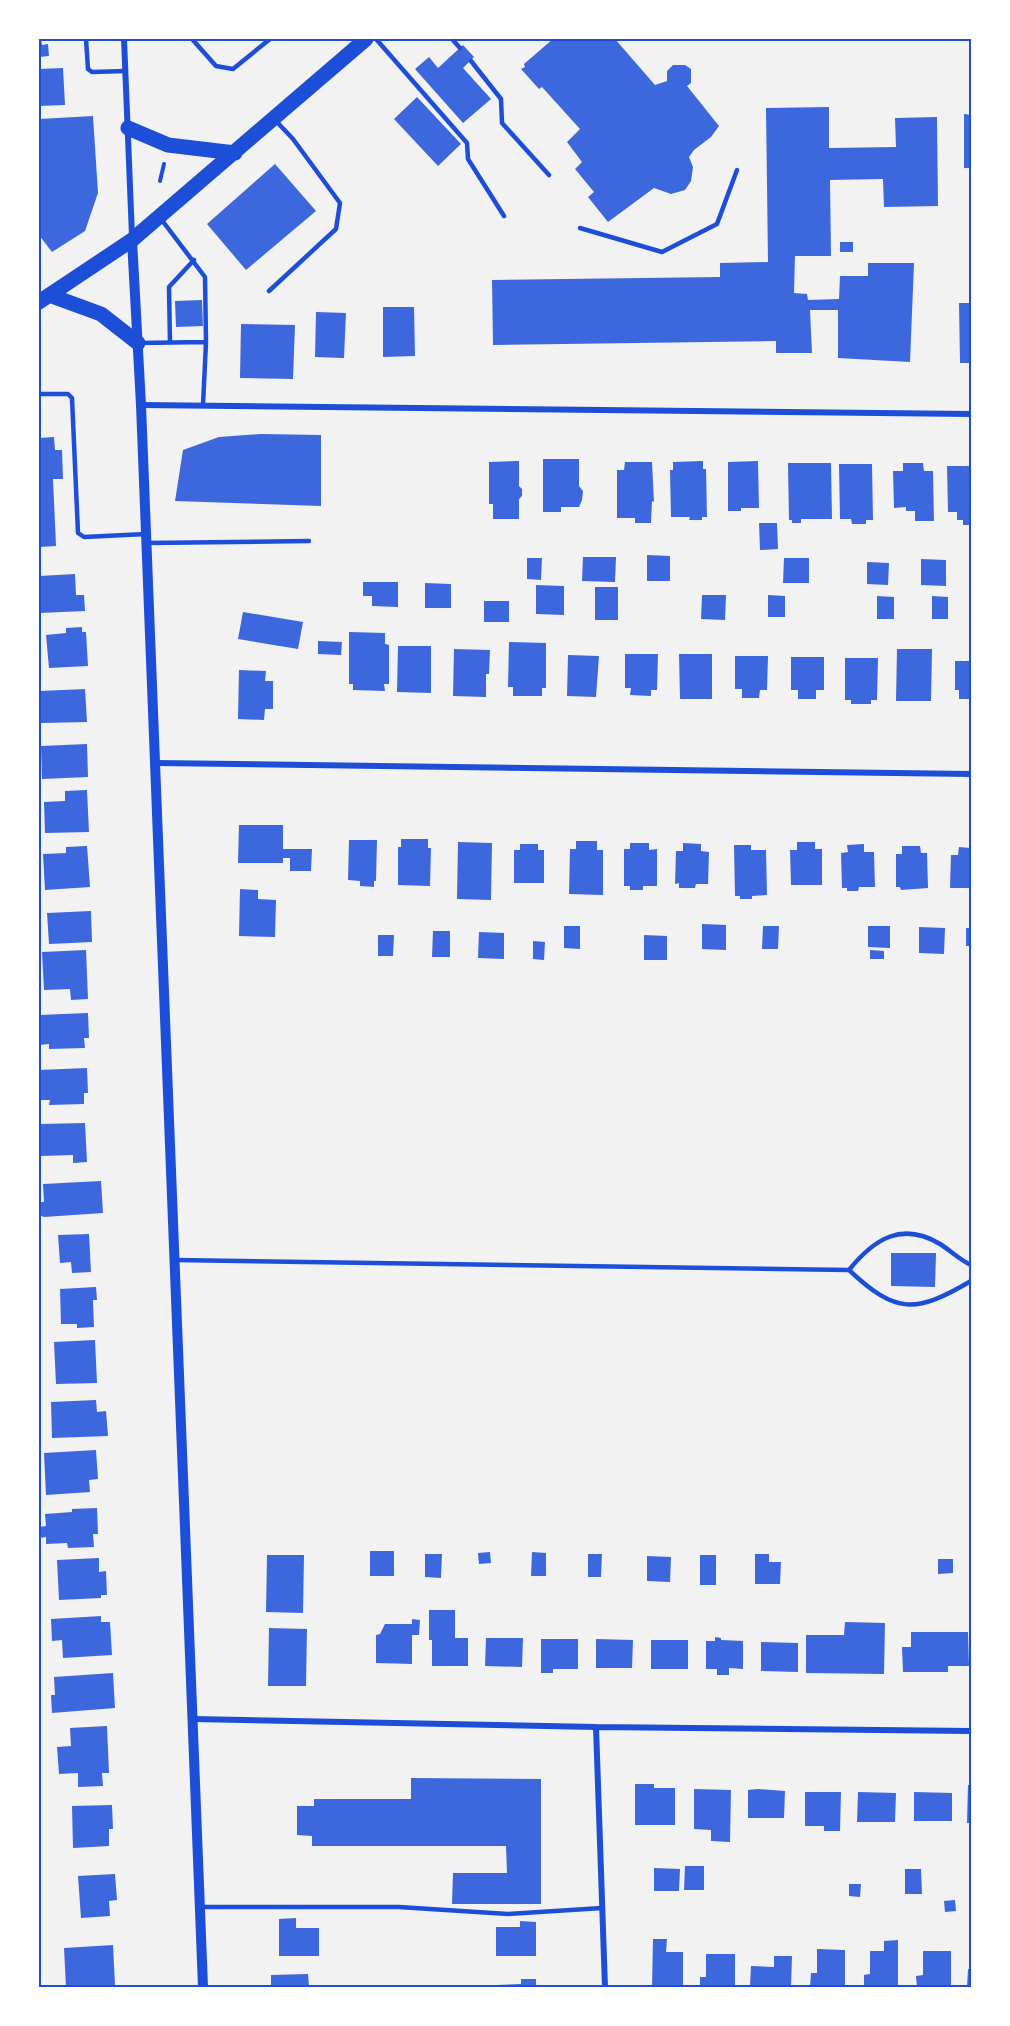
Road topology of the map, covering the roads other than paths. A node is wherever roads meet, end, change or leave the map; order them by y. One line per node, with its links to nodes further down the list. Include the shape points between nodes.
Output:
1 (86, 39): 9 (lane, via 88,69)
2 (124, 39): 9 (street)
3 (192, 39): 4 (lane, via 216,66 233,69)
4 (270, 39)
5 (452, 39): 7 (lane)
6 (365, 40): 10 (main road); 15 (lane, via 467,143 468,159)
7 (460, 48)
8 (471, 61): 14 (lane, via 501,99 502,123)
9 (126, 71): 11 (street)
10 (274, 119): 12 (main road); 20 (lane, via 340,203 336,229)
11 (128, 128): 12 (main road, via 168,145); 18 (street)
12 (235, 153): 16 (main road)
13 (738, 170): 17 (lane, via 717,224 662,252)
14 (549, 175)
15 (504, 216)
16 (159, 217): 18 (main road); 19 (lane)
17 (580, 228)
18 (132, 240): 21 (main road); 24 (street)
19 (194, 260): 22 (lane, via 169,287); 23 (lane, via 206,277)
20 (269, 291)
21 (44, 298): 24 (main road, via 101,314)
22 (170, 342): 23 (lane); 24 (lane)
23 (206, 342): 27 (lane)
24 (138, 343): 26 (street)
25 (39, 394): 29 (lane, via 68,394 72,398 78,533 84,537)
26 (141, 405): 27 (street); 29 (street)
27 (203, 405): 28 (street)
28 (971, 414)
29 (147, 539): 30 (lane); 31 (street)
30 (309, 541)
31 (155, 763): 32 (street); 33 (street)
32 (971, 774)
33 (175, 1260): 35 (lane); 37 (street)
34 (971, 1265): 35 (lane, via 928,1237 914,1233 884,1239 862,1254)
35 (849, 1270): 36 (lane, via 871,1290 903,1305 939,1298)
36 (971, 1281)
37 (193, 1719): 38 (street); 40 (street)
38 (596, 1727): 39 (street); 41 (street)
39 (971, 1731)
40 (200, 1906): 41 (lane, via 399,1907 508,1914); 42 (street)
41 (602, 1908): 43 (street)
42 (203, 1987)
43 (605, 1987)

